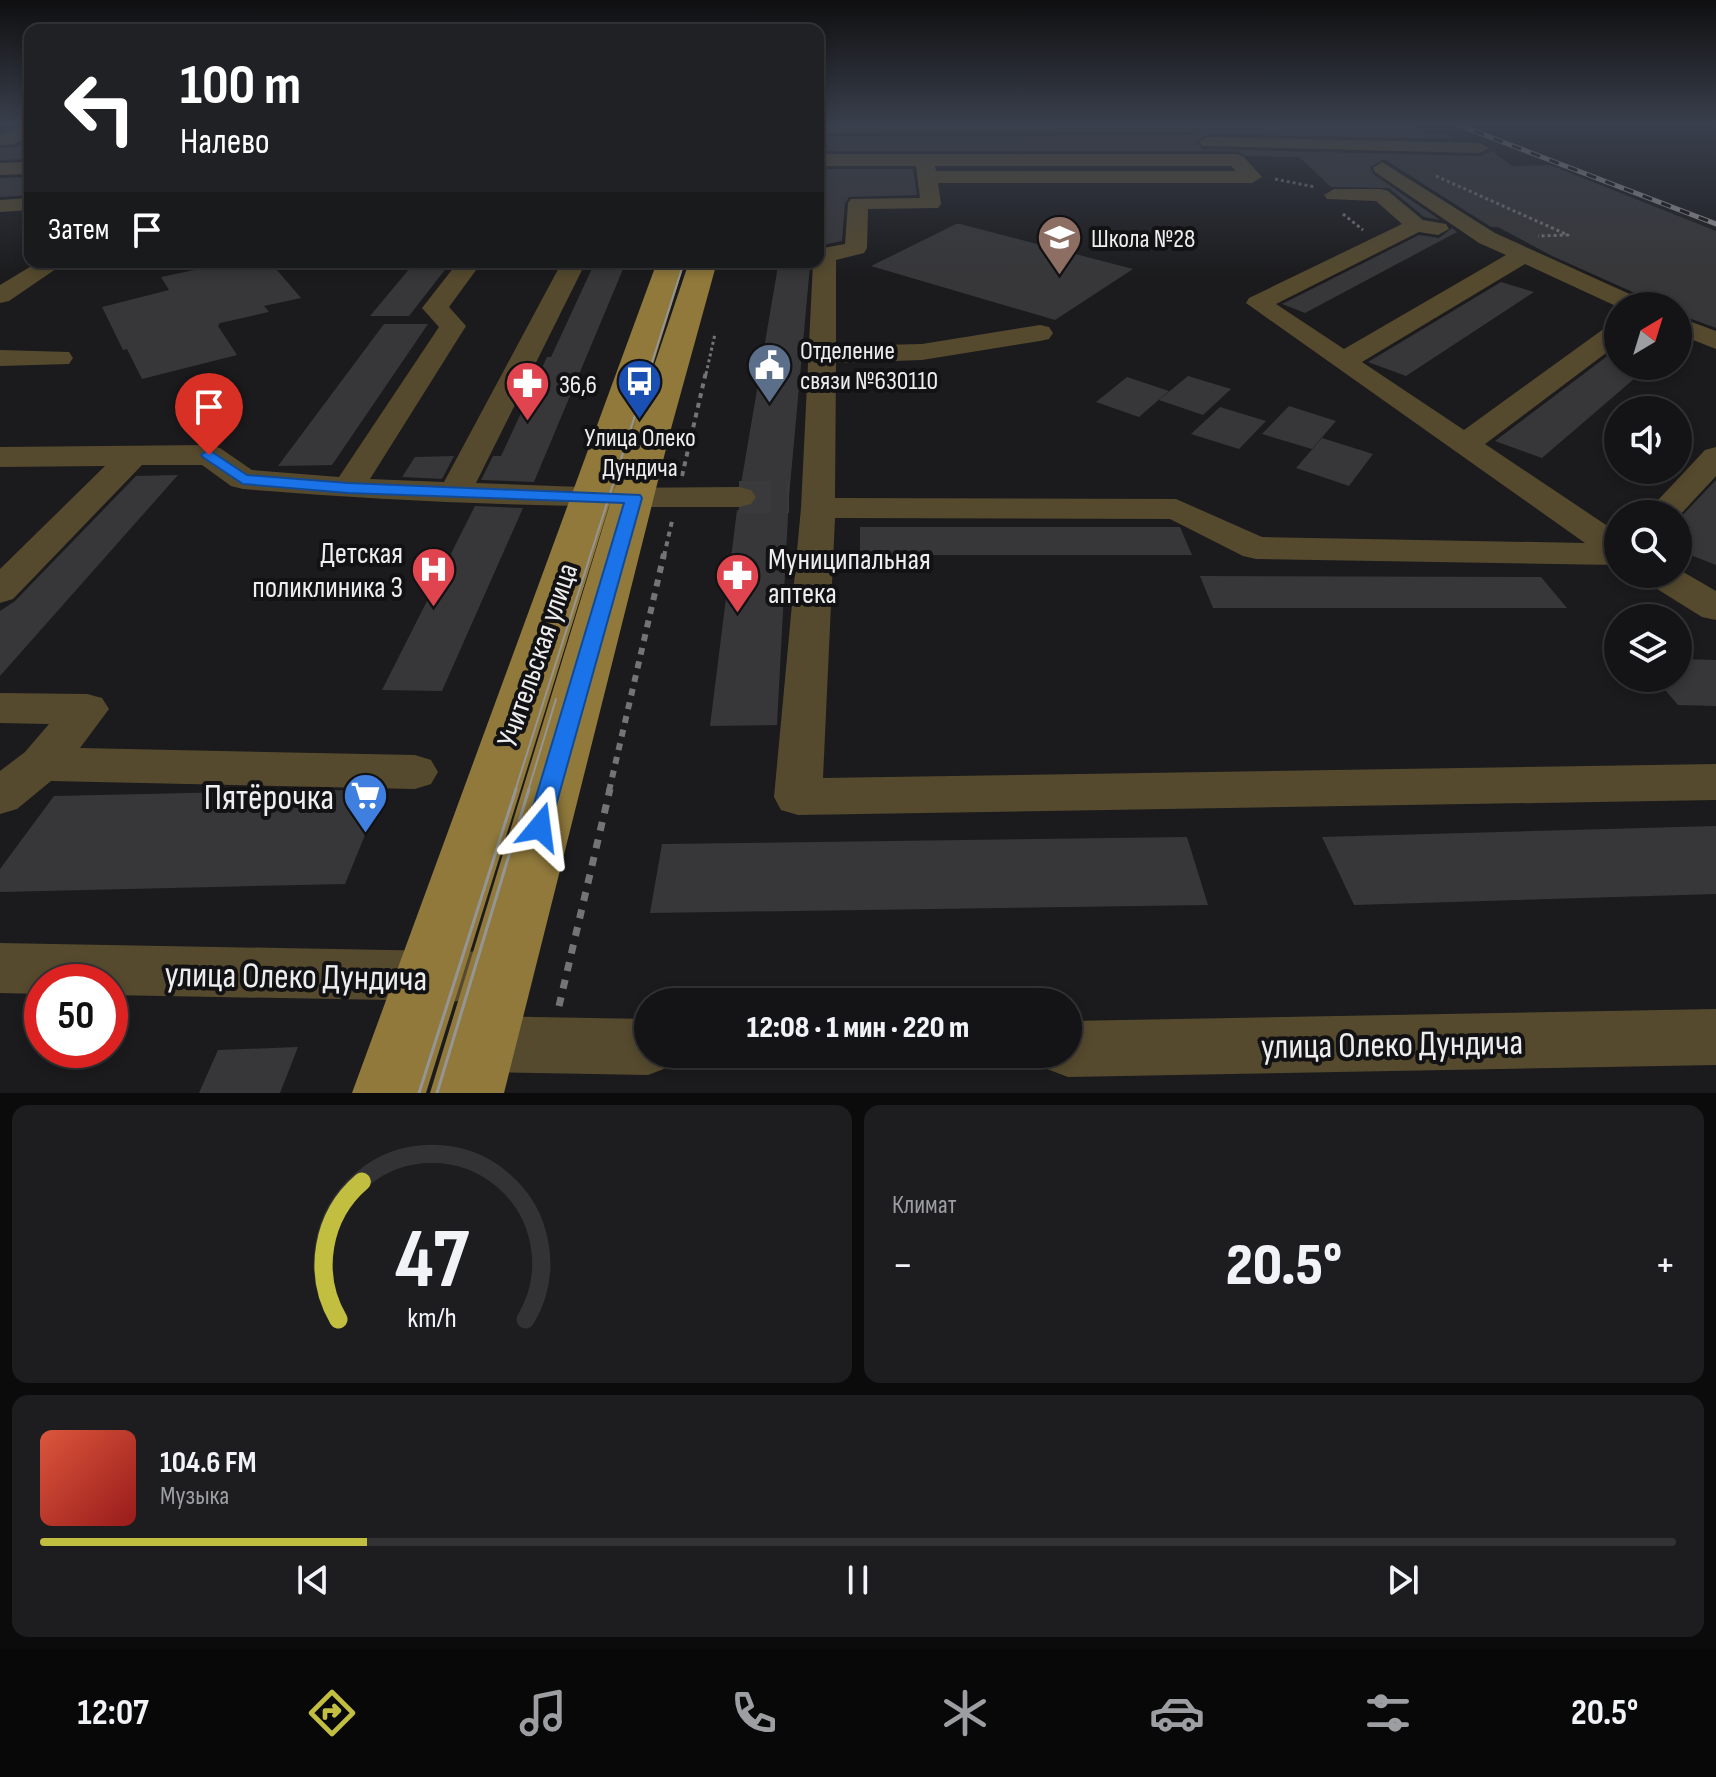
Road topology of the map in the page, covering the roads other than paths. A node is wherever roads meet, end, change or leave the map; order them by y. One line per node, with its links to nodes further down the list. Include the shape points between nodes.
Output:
1 (927, 175): 12 (street, via 931,204 858,203 856,248)
2 (1393, 175): 11 (street)
3 (24, 183): 4 (street)
4 (0, 185)
5 (1334, 195): 10 (street, via 1381,195)
6 (24, 204): 7 (street)
7 (0, 206)
8 (0, 218): 9 (street)
9 (24, 218)
10 (1416, 225): 11 (street); 29 (street, via 1258,303)
11 (1487, 238): 13 (street)
12 (824, 255)
13 (1523, 255): 20 (street); 29 (street)
14 (44, 268): 21 (street)
15 (465, 268): 34 (street, via 435,308 453,326)
16 (571, 268): 35 (street)
17 (670, 268): 39 (main road, Учительская улица)
18 (701, 268): 39 (main road, Учительская улица)
19 (821, 268): 26 (street)
20 (1605, 292)
21 (0, 296)
22 (1692, 331): 25 (street)
23 (1040, 333): 26 (street, via 922,352)
24 (1604, 341): 30 (street)
25 (1716, 341)
26 (822, 355): 37 (street)
27 (0, 358): 28 (street)
28 (59, 358)
29 (1344, 361): 30 (street)
30 (1465, 444): 40 (street)
31 (133, 456): 32 (street); 34 (street, via 209,455 243,479); 43 (street)
32 (0, 457)
33 (1716, 457): 38 (street)
34 (348, 488): 35 (street)
35 (455, 492): 39 (street)
36 (739, 497): 39 (street)
37 (808, 500): 41 (street, via 1176,509 1256,548); 48 (street, via 798,797)
38 (1675, 500)
39 (633, 501): 51 (main road, Учительская улица); 52 (main road, Учительская улица)
40 (1604, 542)
41 (1604, 552)
42 (1682, 588): 44 (street)
43 (0, 591)
44 (1716, 608)
45 (0, 708): 46 (street, via 87,709)
46 (41, 764): 47 (street); 49 (street)
47 (415, 772)
48 (1716, 782)
49 (0, 796)
50 (0, 968): 51 (street, улица Олеко Дундича)
51 (428, 977): 52 (street, улица Олеко Дундича); 57 (main road, Учительская улица)
52 (497, 977): 56 (main road, Учительская улица)
53 (1716, 1037): 55 (street, улица Олеко Дундича)
54 (634, 1047): 56 (street, via 550,1046)
55 (1082, 1049)
56 (474, 1068)
57 (389, 1093)

